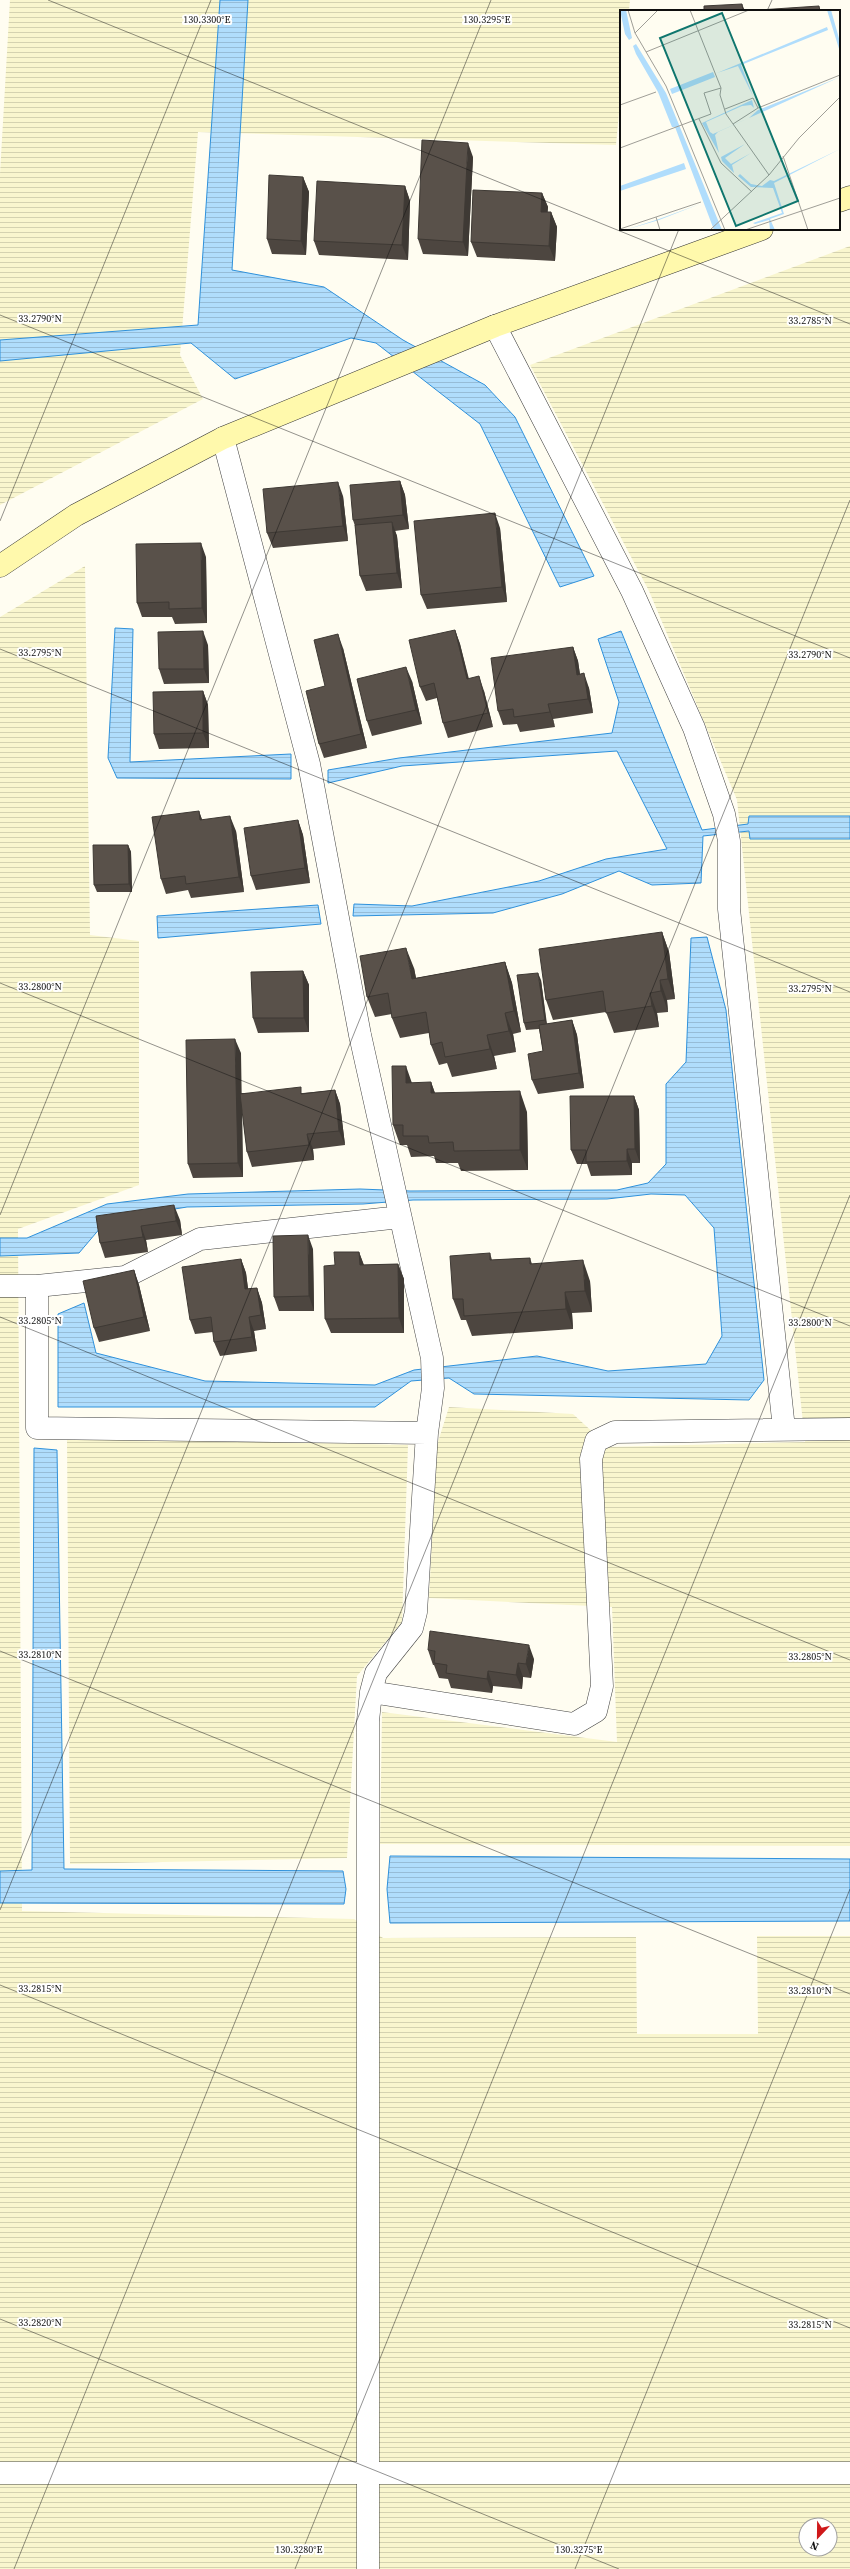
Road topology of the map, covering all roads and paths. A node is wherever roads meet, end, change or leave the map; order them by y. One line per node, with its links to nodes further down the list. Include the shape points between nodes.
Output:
1 (850, 197): 2 (street)
2 (840, 201)
3 (759, 230): 4 (street)
4 (495, 326): 5 (street); 10 (street, via 632,591 694,728 724,814 729,841 729,908)
5 (223, 438): 6 (street, via 76,515); 7 (street, via 309,764 360,1035)
6 (0, 566)
7 (400, 1217): 9 (street, via 200,1239 125,1276); 12 (street, via 432,1358 434,1388)
8 (0, 1286): 9 (street)
9 (36, 1286): 12 (street, via 36,1428)
10 (784, 1429): 11 (street); 13 (street, via 615,1432 596,1441 591,1459 602,1686 596,1711 574,1724)
11 (850, 1429)
12 (427, 1433): 13 (street, via 416,1612 412,1628 376,1673)
13 (371, 1692): 15 (street, via 368,1721)
14 (0, 2473): 15 (street)
15 (369, 2473): 16 (street); 17 (street)
16 (850, 2473)
17 (368, 2569)

